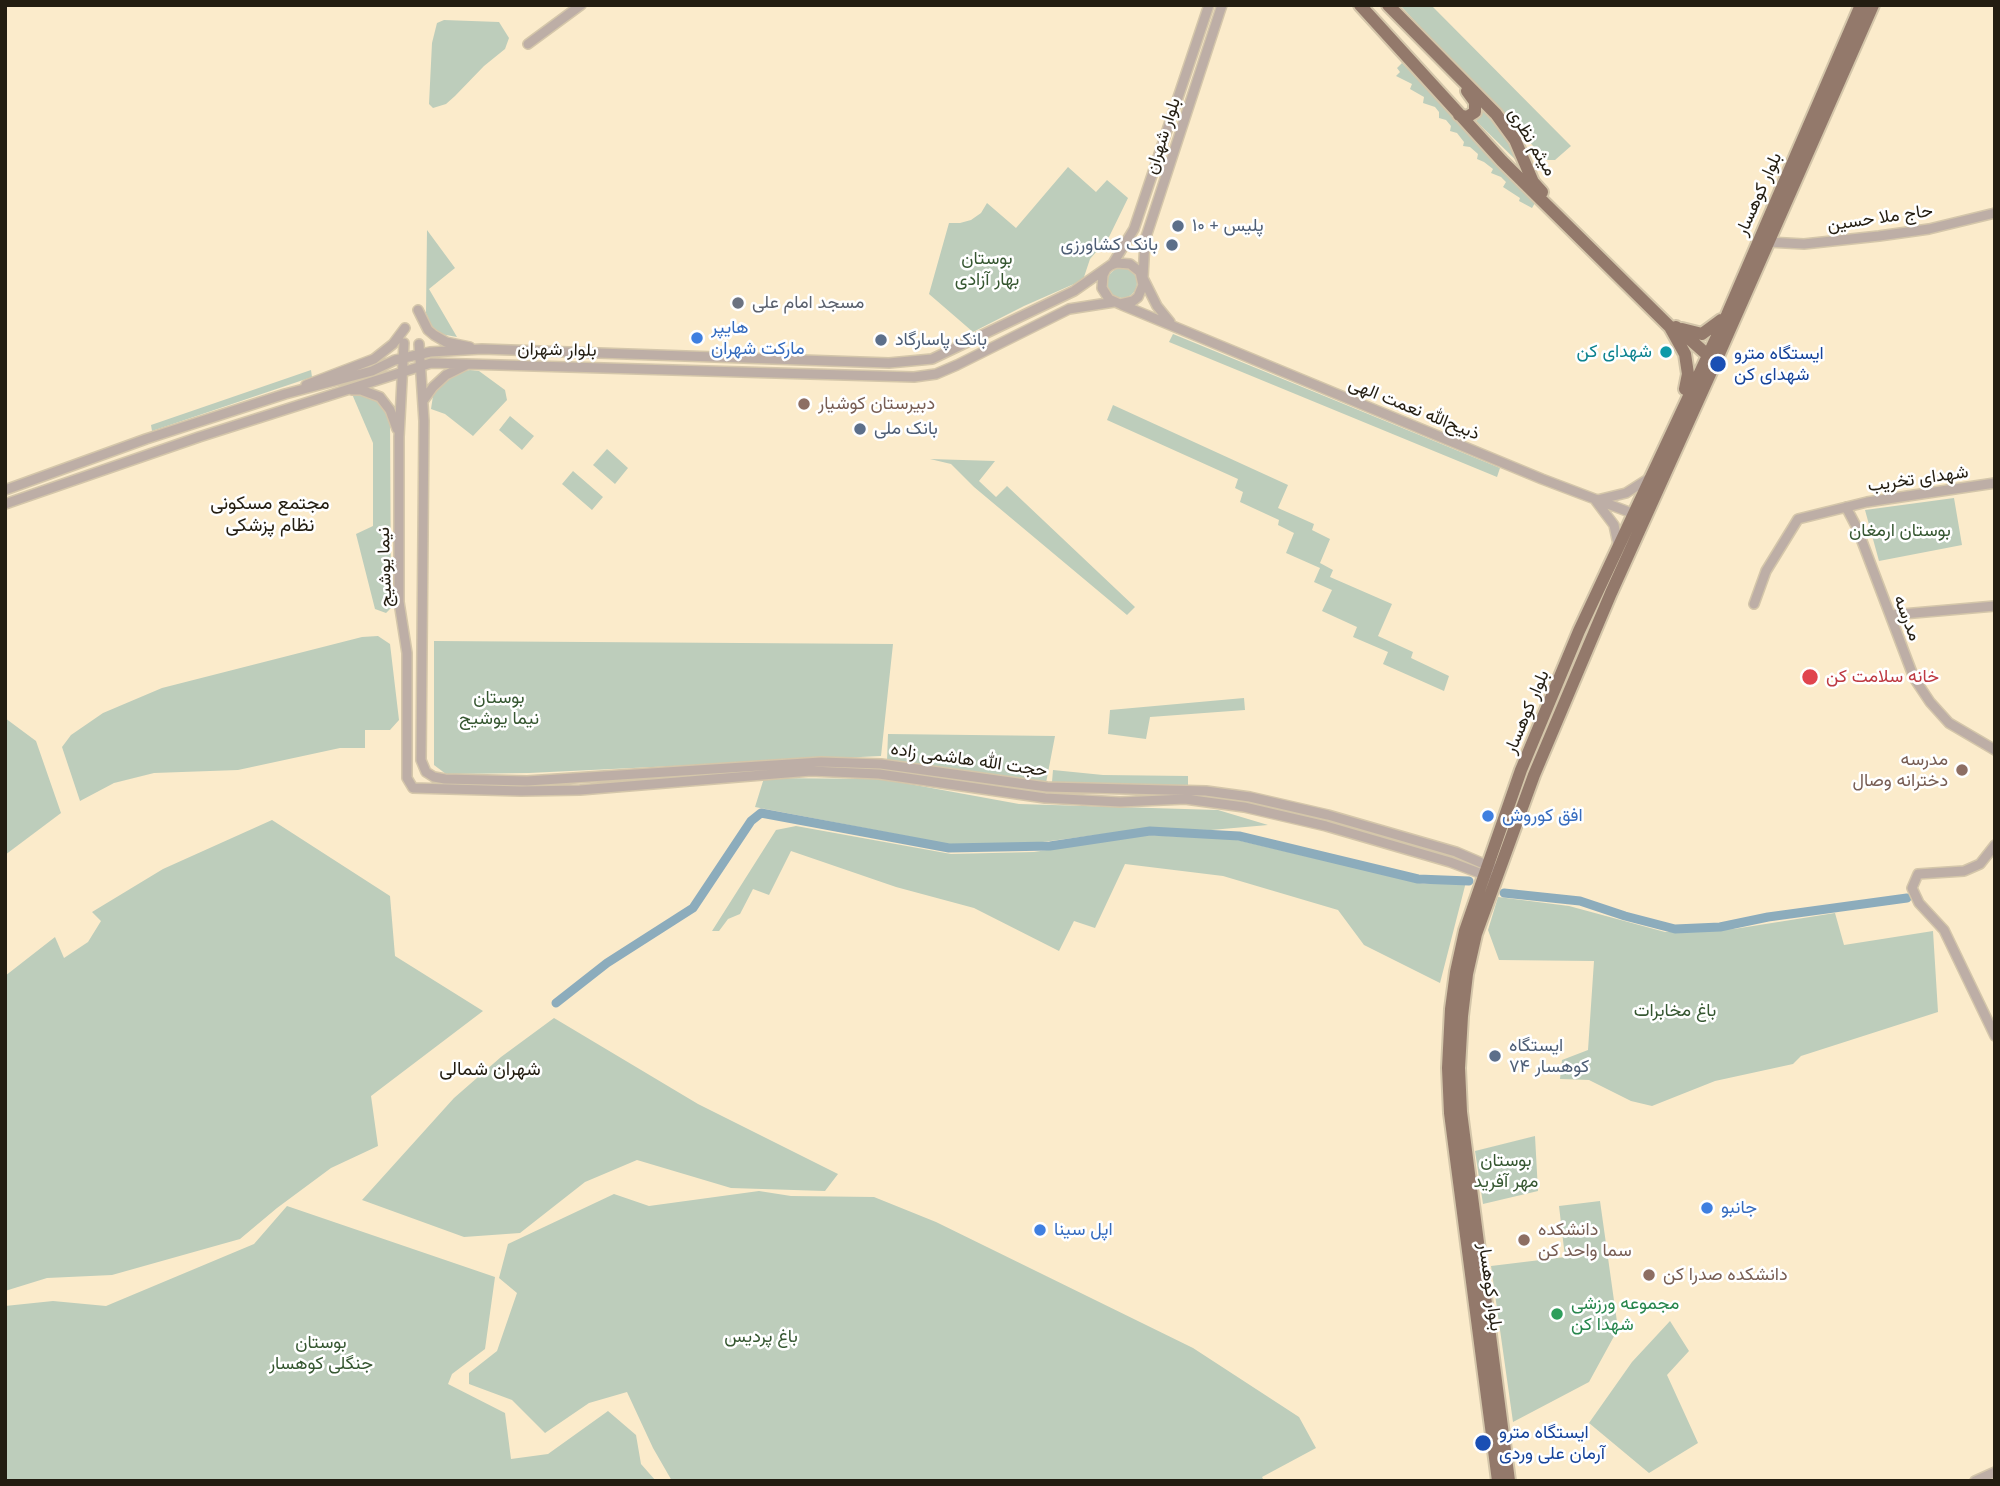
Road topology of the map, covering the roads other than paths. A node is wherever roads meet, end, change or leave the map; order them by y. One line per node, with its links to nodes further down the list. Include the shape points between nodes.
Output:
1 (581, 5): 8 (street)
2 (1209, 5): 13 (street, بلوار شهران, via 1134,229)
3 (1222, 5): 14 (street, بلوار شهران, via 1145,240)
4 (1360, 5): 10 (main road, میثم نظری)
5 (1388, 5): 9 (main road, میثم نظری)
6 (1861, 5): 17 (main road, بلوار کوهسار)
7 (1873, 5): 12 (main road, بلوار کوهسار)
8 (528, 44)
9 (1451, 70): 10 (main road, via 1475,102 1471,115); 18 (main road, میثم نظری, via 1505,125 1533,181 1555,209)
10 (1459, 115): 34 (main road, میثم نظری, via 1670,327 1688,368)
11 (1995, 213): 12 (street, حاج ملا حسین, via 1879,236 1804,244)
12 (1768, 242): 26 (main road, بلوار کوهسار)
13 (1109, 267): 14 (street, via 1124,262); 15 (street, via 1102,288); 23 (street, بلوار شهران, via 1074,291 951,351 913,363)
14 (1143, 278): 15 (street, via 1138,297); 19 (street)
15 (1117, 303): 19 (street, ذبیح‌الله نعمت الهی); 27 (street, بلوار شهران, via 1069,309 957,365 914,377)
16 (418, 310): 23 (street, via 428,330 440,340)
17 (1727, 315): 18 (main road, via 1702,334); 26 (main road, بلوار کوهسار)
18 (1672, 323): 26 (main road, میثم نظری)
19 (1171, 324): 39 (street, ذبیح‌الله نعمت الهی)
20 (405, 328): 31 (street, via 374,359)
21 (404, 343): 25 (street, نیما یوشیج)
22 (419, 344): 24 (street, نیما یوشیج)
23 (482, 349): 24 (street, بلوار شهران)
24 (418, 354): 25 (street, بلوار شهران); 28 (street, نیما یوشیج)
25 (404, 357): 29 (street, نیما یوشیج); 31 (street, بلوار شهران, via 373,371)
26 (1711, 358): 34 (main road, بلوار کوهسار); 42 (main road, بلوار کوهسار)
27 (471, 363): 28 (street, بلوار شهران); 32 (street, via 446,375)
28 (419, 366): 29 (street, بلوار شهران); 32 (street, نیما یوشیج)
29 (403, 372): 30 (street, بلوار شهران); 33 (street, نیما یوشیج)
30 (343, 390): 35 (street, via 380,397); 40 (street, بلوار شهران)
31 (285, 394): 38 (street, بلوار شهران)
32 (422, 396): 33 (street, via 413,387); 48 (street, نیما یوشیج, via 421,760)
33 (402, 397): 35 (street, نیما یوشیج)
34 (1682, 407): 36 (main road, بلوار کوهسار)
35 (399, 437): 49 (street, نیما یوشیج, via 399,602 407,653 407,778)
36 (1649, 478): 39 (street, via 1626,493); 42 (main road, بلوار کوهسار)
37 (1995, 483): 41 (street, شهدای تخریب)
38 (5, 490)
39 (1595, 500): 42 (street, ذبیح‌الله نعمت الهی); 43 (street, via 1614,524)
40 (5, 504)
41 (1846, 507): 44 (street, شهدای تخریب, via 1798,519 1766,571); 46 (street, مدرسه)
42 (1640, 516): 43 (main road, بلوار کوهسار); 51 (main road, بلوار کوهسار)
43 (1618, 546): 51 (main road, بلوار کوهسار, via 1521,770)
44 (1755, 604)
45 (1995, 606): 46 (street)
46 (1891, 615): 47 (street, مدرسه, via 1914,678 1930,702 1949,723)
47 (1995, 750)
48 (426, 772): 49 (street); 51 (street, حجت الله هاشمی زاده, via 445,779 527,781 821,762 881,764 1047,787 1206,791 1328,815 1456,852)
49 (413, 788): 51 (street, via 580,790 811,771 879,774 1045,798 1185,799 1244,807)
50 (1995, 845): 52 (street, via 1980,864 1964,871 1918,874 1912,888 1919,903 1944,930)
51 (1491, 873): 53 (main road, بلوار کوهسار, via 1465,931 1451,1009 1448,1068 1450,1113)
52 (1995, 1036)
53 (1491, 1384): 55 (main road, بلوار کوهسار); 56 (main road, بلوار کوهسار)
54 (1995, 1472): 57 (street)
55 (1498, 1481)
56 (1509, 1481)
57 (1975, 1481)

